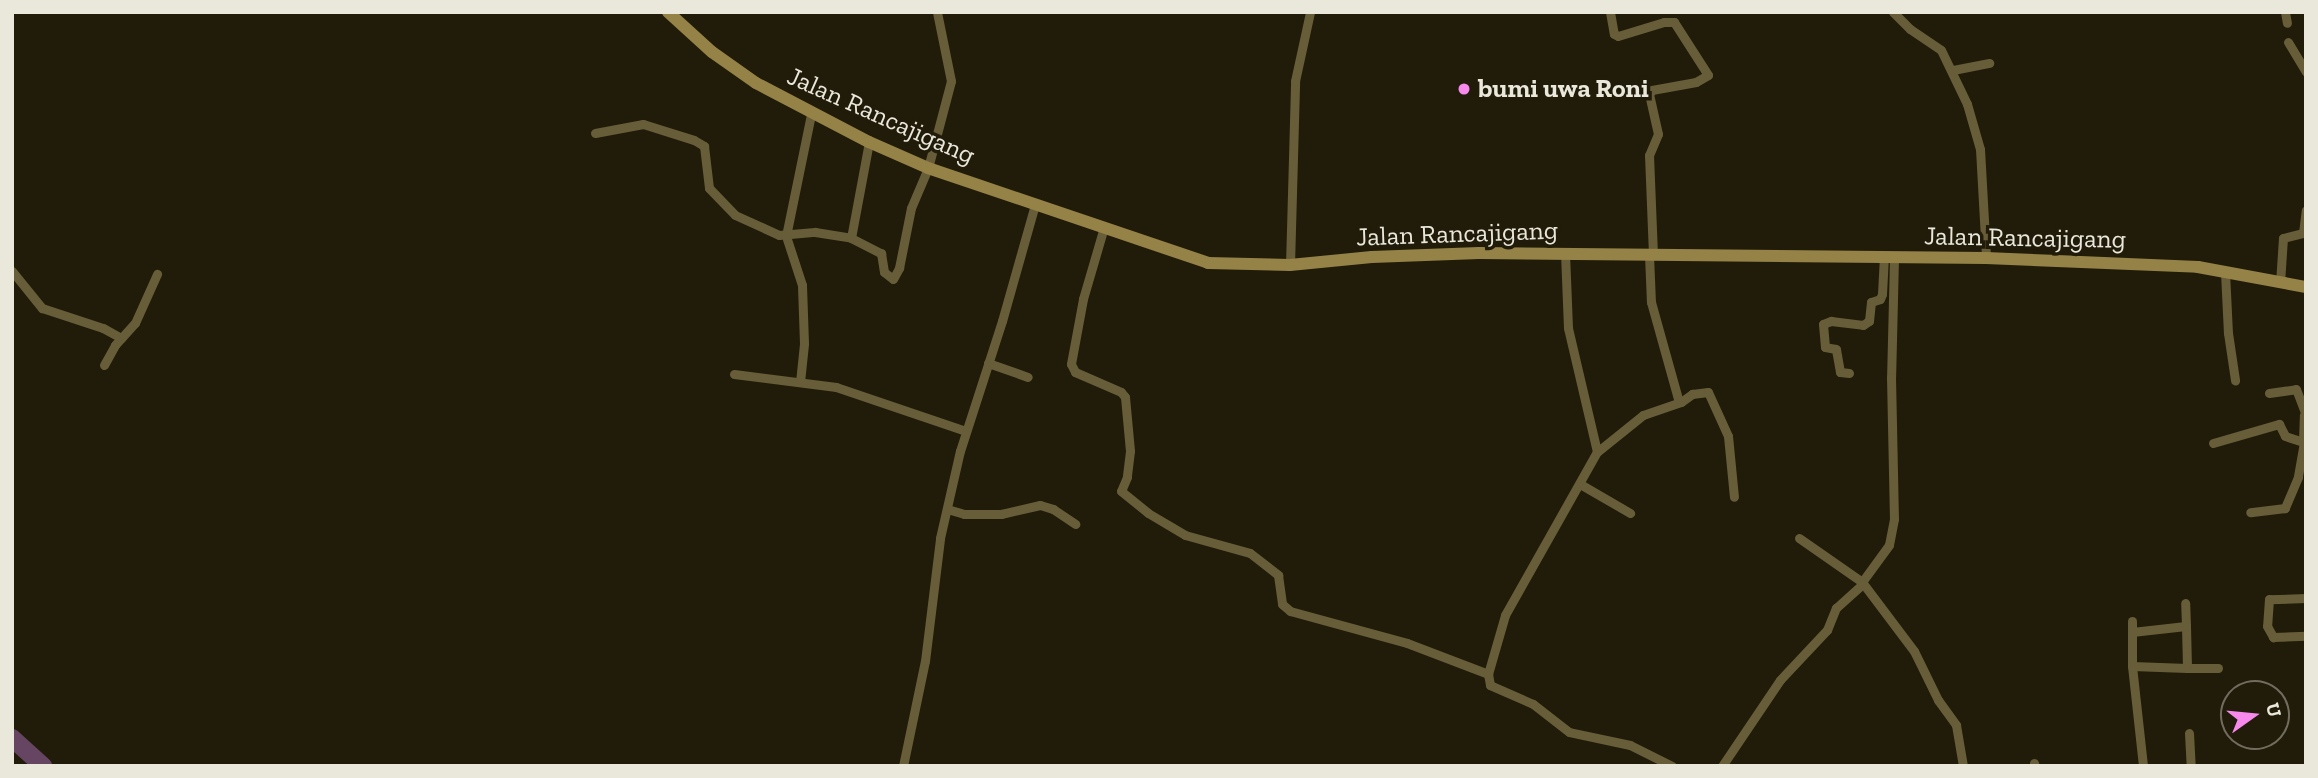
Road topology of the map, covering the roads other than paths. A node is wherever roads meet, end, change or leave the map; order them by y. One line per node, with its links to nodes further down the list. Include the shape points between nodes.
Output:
1 (667, 12): 12 (main road, Jalan Rancajigang, via 737,70)
2 (937, 12): 15 (street, via 952,76)
3 (1310, 12): 25 (street, via 1295,81)
4 (1893, 12): 10 (street, via 1941,50)
5 (2285, 12): 7 (street)
6 (1611, 13): 22 (street, via 1618,36 1674,22 1707,75 1696,82 1650,92 1658,134 1649,155)
7 (2287, 23)
8 (2288, 42): 11 (street)
9 (1989, 63): 10 (street)
10 (1953, 70): 24 (street, via 1977,136)
11 (2306, 72)
12 (811, 114): 14 (main road, Jalan Rancajigang); 19 (street)
13 (596, 133): 19 (street, via 643,124 702,144 710,190 735,215)
14 (869, 142): 15 (main road, Jalan Rancajigang); 20 (street)
15 (928, 168): 16 (main road, Jalan Rancajigang); 20 (street, via 911,208 893,279 884,272 881,253)
16 (1035, 204): 18 (main road, Jalan Rancajigang); 32 (street)
17 (2306, 210): 29 (street, via 2303,233 2282,240)
18 (1104, 227): 25 (main road, Jalan Rancajigang, via 1208,263); 61 (street, via 1083,299 1071,364 1075,372 1125,397 1130,452 1121,491 1185,535 1250,553 1279,575 1282,604 1290,611 1407,643)
19 (786, 236): 20 (street, via 816,232); 38 (street, via 803,285)
20 (851, 238)
21 (1565, 253): 22 (main road, Jalan Rancajigang); 25 (main road, Jalan Rancajigang, via 1407,255); 45 (street, via 1568,328)
22 (1651, 255): 23 (main road, Jalan Rancajigang); 40 (street, via 1650,295)
23 (1889, 258): 24 (main road, Jalan Rancajigang); 34 (street, via 1881,296 1871,302 1869,321 1863,325 1823,324 1825,347 1836,349 1840,372); 53 (street, via 1894,519 1889,545)
24 (1986, 258): 27 (main road, Jalan Rancajigang, via 2135,263)
25 (1290, 265)
26 (12, 271): 31 (street, via 43,307)
27 (2225, 272): 29 (main road, Jalan Rancajigang); 37 (street)
28 (157, 274): 31 (street, via 135,323)
29 (2280, 283): 30 (main road, Jalan Rancajigang)
30 (2306, 288)
31 (121, 338): 33 (street)
32 (988, 363): 36 (street); 42 (street)
33 (104, 365)
34 (1849, 373)
35 (734, 374): 38 (street)
36 (1028, 377)
37 (2235, 380)
38 (800, 382): 42 (street, via 836,387)
39 (2269, 393): 41 (street, via 2296,389)
40 (1679, 402): 45 (street, via 1643,415); 47 (street, via 1705,391 1712,397 1728,436)
41 (2305, 415): 43 (street)
42 (966, 431): 48 (street)
43 (2303, 441): 44 (street, via 2285,436 2279,424); 49 (street, via 2304,456 2287,506)
44 (2213, 443)
45 (1597, 452): 46 (street)
46 (1580, 484): 50 (street); 61 (street, via 1505,615)
47 (1734, 497)
48 (947, 509): 51 (street, via 1001,514 1040,505); 63 (street, via 925,661)
49 (2250, 512)
50 (1630, 513)
51 (1075, 524)
52 (1799, 538): 53 (street)
53 (1863, 583): 65 (street, via 1836,608 1827,630 1780,680); 66 (street, via 1909,644 1956,725)
54 (2306, 598): 57 (street, via 2269,599 2267,626 2273,636)
55 (2185, 603): 56 (street)
56 (2186, 626): 58 (street, via 2132,626); 59 (street)
57 (2306, 636)
58 (2132, 666): 59 (street); 67 (street)
59 (2187, 668): 60 (street)
60 (2218, 668)
61 (1488, 674): 64 (street, via 1490,685 1533,704 1569,732 1630,745)
62 (2189, 733): 68 (street)
63 (903, 766)
64 (1672, 766)
65 (1722, 766)
66 (1963, 766)
67 (2143, 766)
68 (2191, 766)

